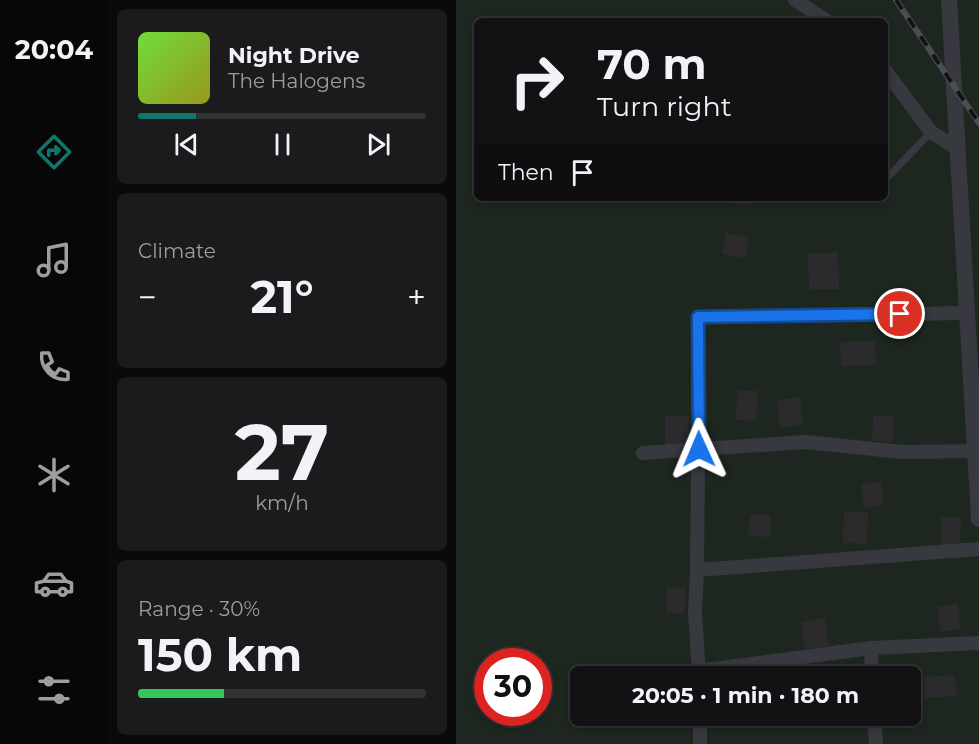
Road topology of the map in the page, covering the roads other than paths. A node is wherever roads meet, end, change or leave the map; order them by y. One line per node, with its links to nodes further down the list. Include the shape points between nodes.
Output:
1 (795, 0): 3 (street)
2 (949, 0): 6 (street)
3 (822, 18)
4 (888, 74): 5 (street)
5 (931, 132): 6 (street); 7 (lane)
6 (958, 149): 8 (street)
7 (888, 177)
8 (967, 313): 9 (street, via 698,317); 10 (street)
9 (699, 449): 10 (street, via 806,442 902,452); 11 (street)
10 (975, 451): 13 (street)
11 (643, 453)
12 (698, 467): 15 (street)
13 (979, 519)
14 (979, 549): 15 (street)
15 (697, 570): 18 (street)
16 (979, 643): 17 (street)
17 (871, 648): 19 (street); 20 (street)
18 (698, 666)
19 (751, 666)
20 (872, 666)
21 (700, 726): 23 (street)
22 (875, 726): 24 (street)
23 (700, 744)
24 (876, 744)

